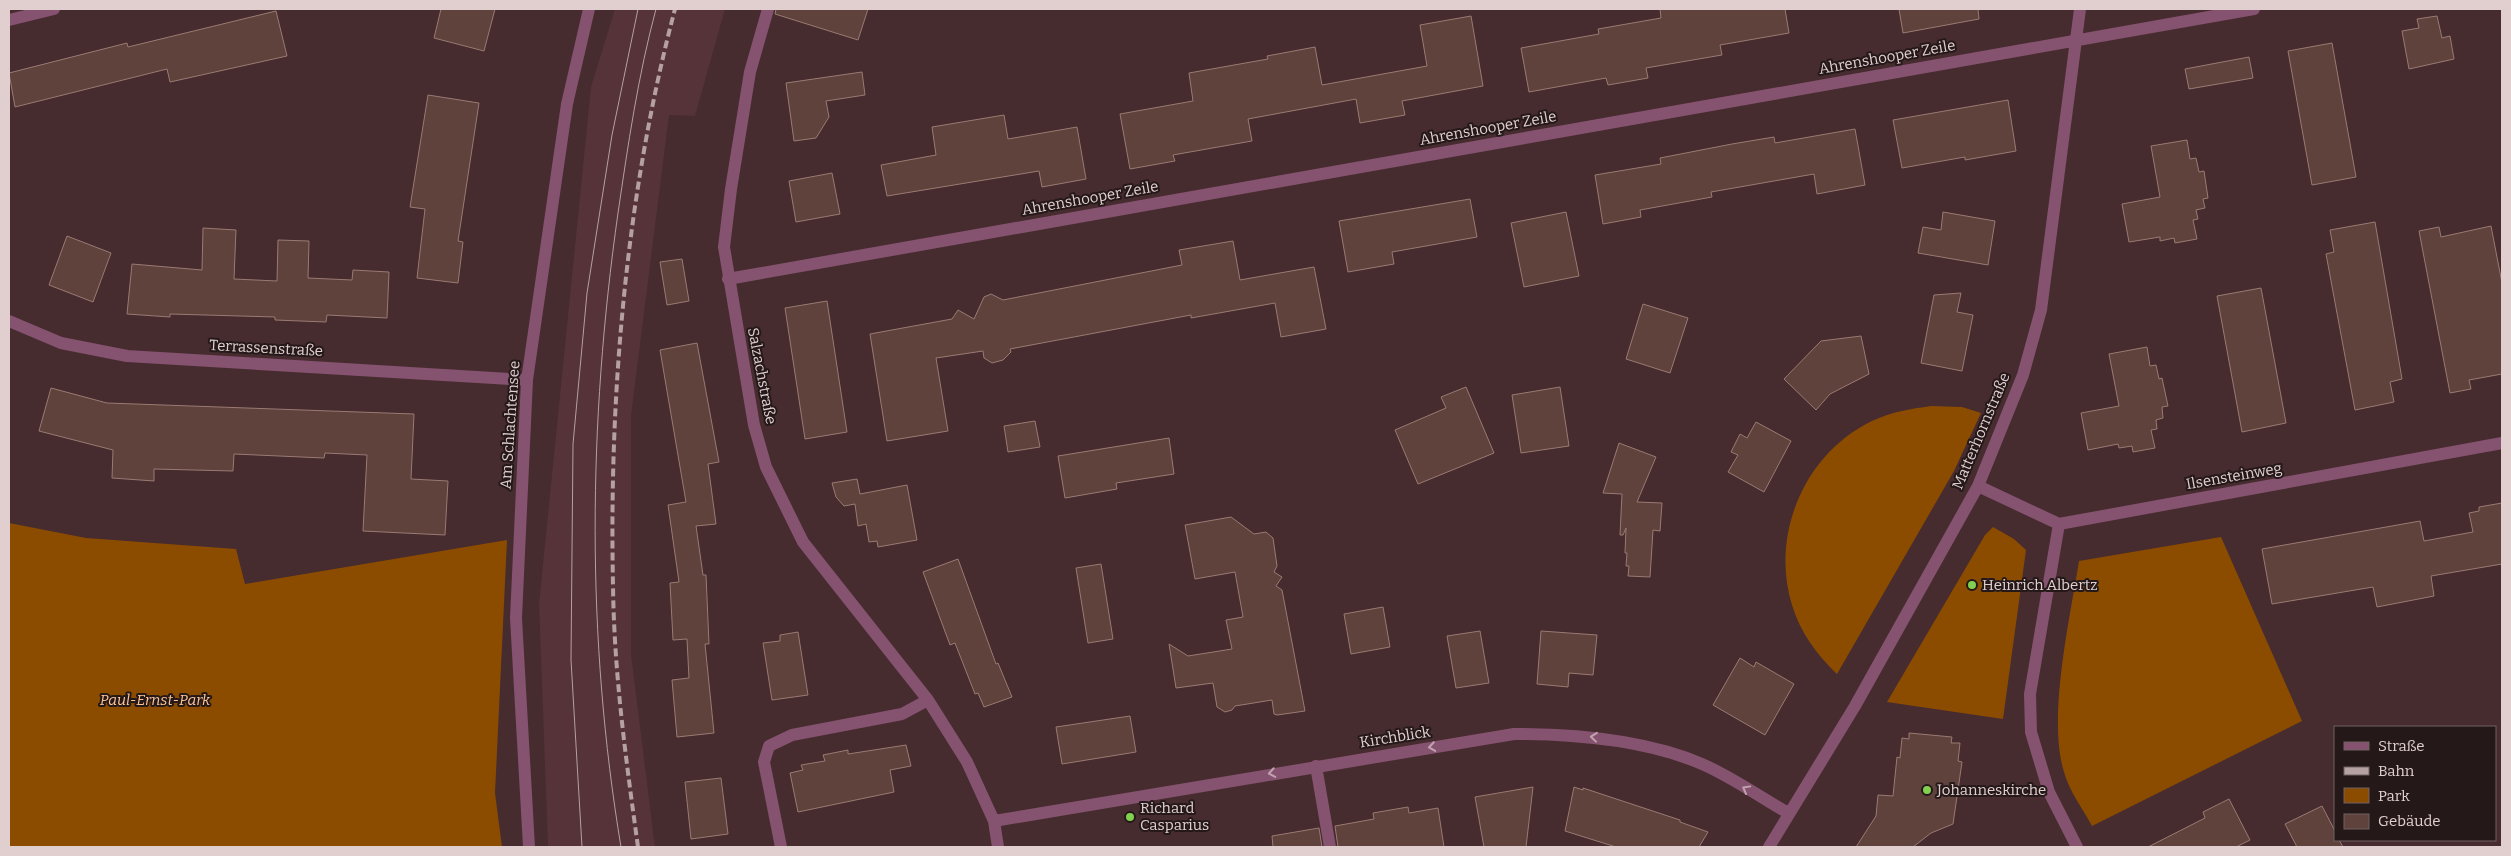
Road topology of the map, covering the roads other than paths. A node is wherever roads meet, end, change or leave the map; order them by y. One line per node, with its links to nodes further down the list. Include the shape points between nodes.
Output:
1 (54, 9): 6 (street)
2 (589, 9): 10 (street, Am Schlachtensee, via 567,104)
3 (768, 9): 8 (street, Salzachstraße, via 750,72 731,189 724,246)
4 (2080, 9): 7 (street, Matterhornstraße)
5 (2254, 9): 7 (street, Ahrenshooper Zeile)
6 (9, 20)
7 (2076, 40): 8 (street, Ahrenshooper Zeile); 12 (street, Matterhornstraße, via 2041,310 2023,376)
8 (728, 279): 14 (street, Salzachstraße, via 754,425 766,467 780,499 803,542)
9 (9, 321): 10 (street, Terrassenstraße, via 61,343 127,356)
10 (527, 380): 18 (street, Am Schlachtensee, via 516,618)
11 (2502, 444): 13 (street, Ilsensteinweg)
12 (1978, 486): 13 (street); 16 (street, Matterhornstraße, via 1854,706)
13 (2059, 524): 23 (street, via 2030,694 2031,732 2049,792)
14 (928, 700): 17 (street, Salzachstraße, via 967,762); 19 (street, via 902,714 792,735 769,746 764,762)
15 (1316, 766): 16 (street, Kirchblick, one-way to 15, via 1702,764 1600,737 1514,734); 17 (street, Kirchblick, one-way to 17); 21 (street)
16 (1788, 813): 22 (street, Matterhornstraße)
17 (994, 821): 20 (street, Salzachstraße)
18 (528, 847)
19 (782, 847)
20 (998, 847)
21 (1330, 847)
22 (1769, 847)
23 (2077, 847)

